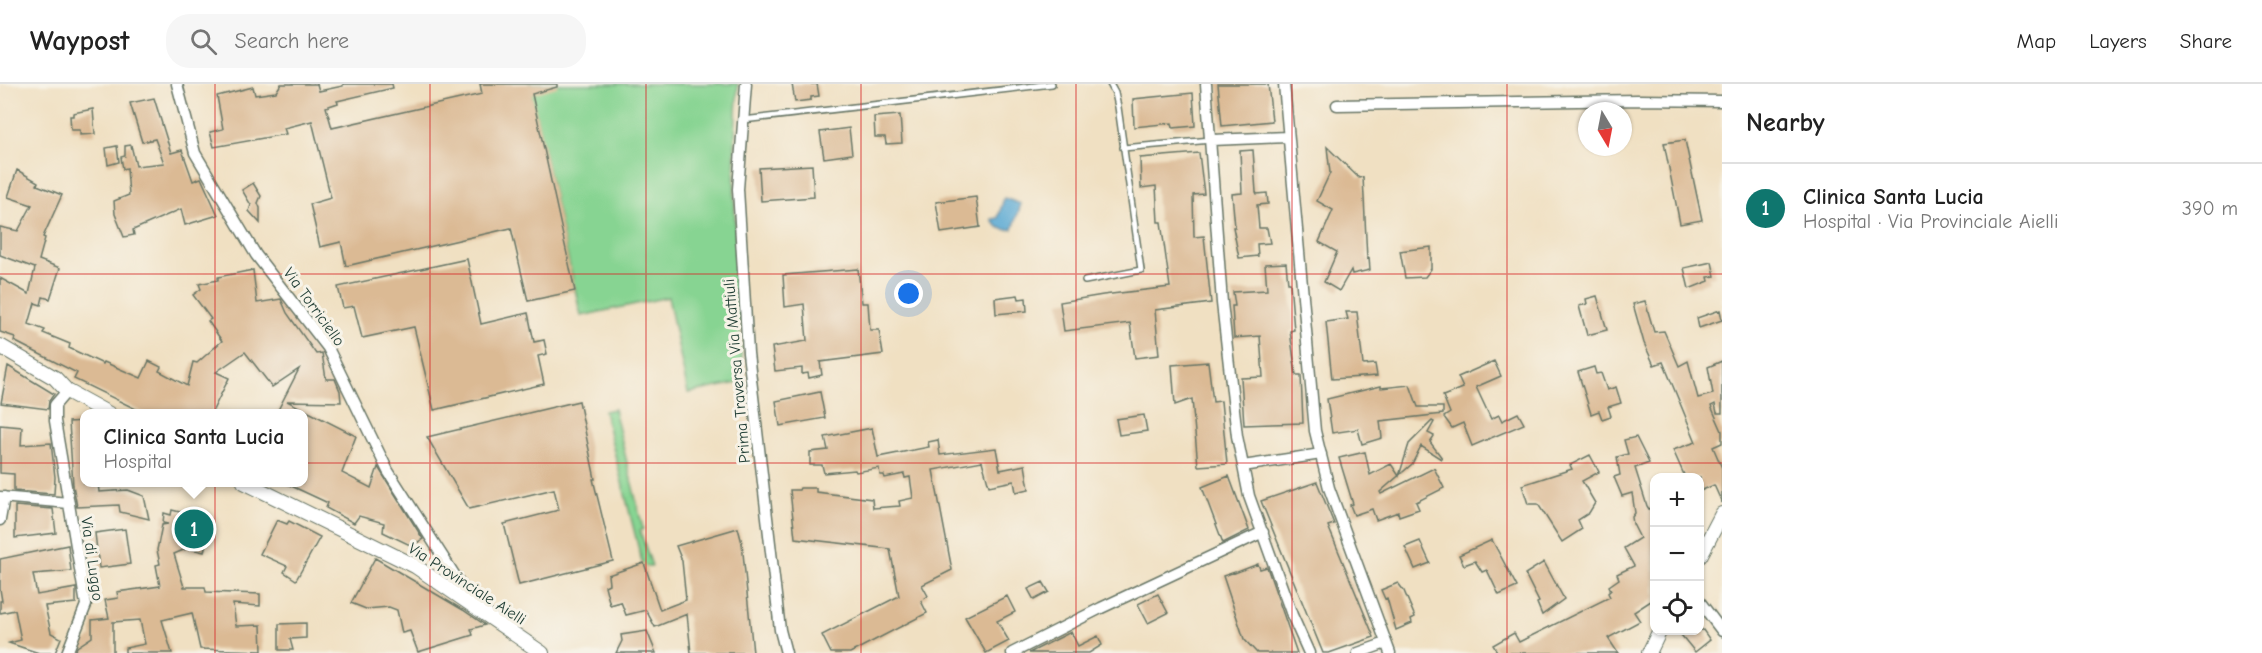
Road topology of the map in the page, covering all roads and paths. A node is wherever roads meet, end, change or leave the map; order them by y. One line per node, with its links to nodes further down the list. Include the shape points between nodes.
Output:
1 (177, 84): 26 (street, Via Torriciello, via 195,153 256,255 328,348 388,471)
2 (746, 84): 9 (street, Prima Traversa Via Mattiuli)
3 (1052, 84): 9 (lane)
4 (1110, 84): 12 (lane)
5 (1206, 84): 11 (street)
6 (1284, 84): 10 (street)
7 (1722, 101): 8 (street)
8 (1337, 105)
9 (743, 120): 33 (street, Prima Traversa Via Mattiuli, via 738,189 748,353 780,630)
10 (1288, 137): 11 (street); 17 (street)
11 (1212, 140): 12 (lane); 18 (street, via 1222,303)
12 (1124, 148): 13 (lane, via 1141,270)
13 (1085, 281)
14 (0, 346): 15 (street, via 55,378)
15 (67, 391): 16 (street); 21 (street, Via di Luggo, via 55,405 55,413)
16 (100, 409)
17 (1320, 454): 18 (street); 30 (street)
18 (1243, 466): 24 (street)
19 (251, 487): 26 (street, Via Provinciale Aielli, via 415,566)
20 (2, 497): 21 (street, Via di Luggo); 23 (street, Via di Luggo)
21 (69, 503): 31 (street, Via di Luggo, via 86,605)
22 (1722, 514): 25 (street)
23 (0, 520)
24 (1263, 532): 34 (street); 35 (street)
25 (1704, 548)
26 (474, 606): 32 (street, Via Provinciale Aielli)
27 (1704, 607): 28 (street)
28 (1722, 631)
29 (1658, 635): 37 (street)
30 (1388, 648): 36 (street)
31 (67, 653)
32 (542, 653)
33 (786, 653)
34 (1012, 653)
35 (1309, 653)
36 (1358, 653)
37 (1649, 653)

